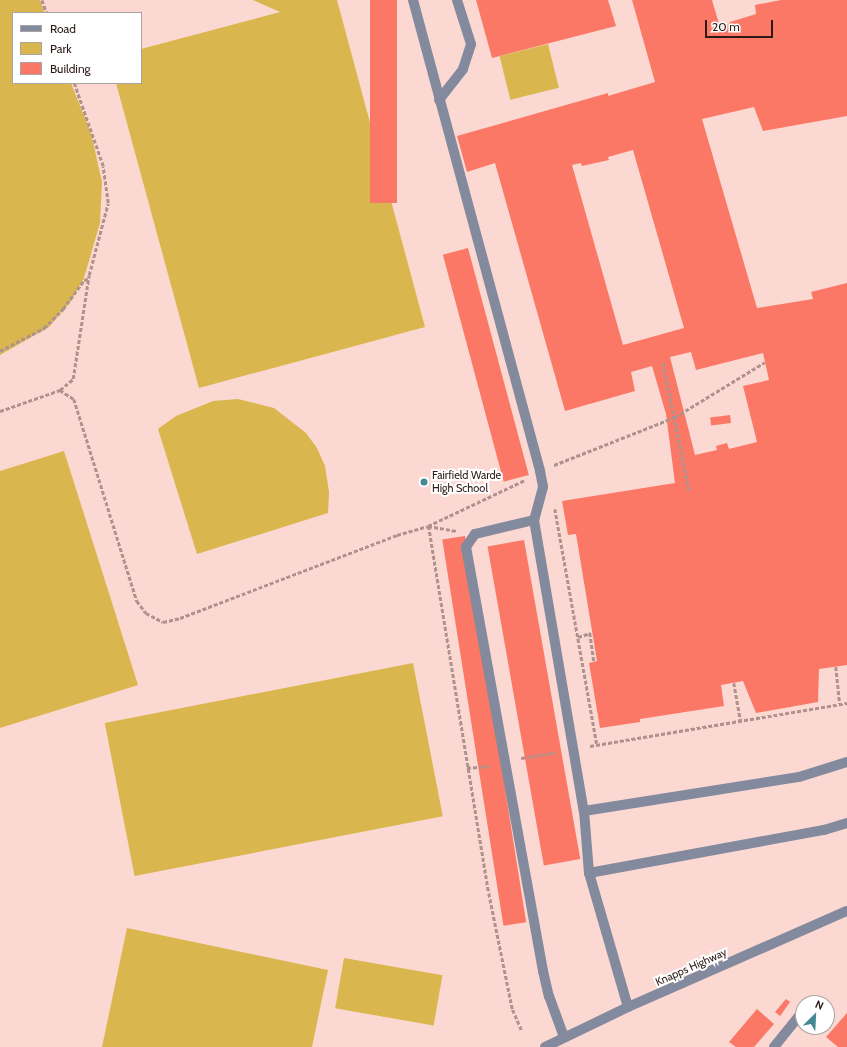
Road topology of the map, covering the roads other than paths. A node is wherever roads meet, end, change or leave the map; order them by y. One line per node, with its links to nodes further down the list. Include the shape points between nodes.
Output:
1 (413, 0): 3 (street)
2 (457, 0): 3 (street, via 471,44 463,69)
3 (439, 100): 4 (street, via 540,471 543,487)
4 (534, 520): 6 (street); 12 (street, via 475,534 466,547)
5 (847, 762): 6 (street, via 799,776)
6 (584, 811): 8 (street)
7 (847, 823): 8 (street, via 824,830)
8 (589, 873): 10 (street)
9 (847, 911): 10 (street, Knapps Highway)
10 (628, 1007): 12 (street, Knapps Highway)
11 (795, 1020): 14 (street)
12 (558, 1042): 13 (street, Knapps Highway)
13 (545, 1047)
14 (774, 1047)

